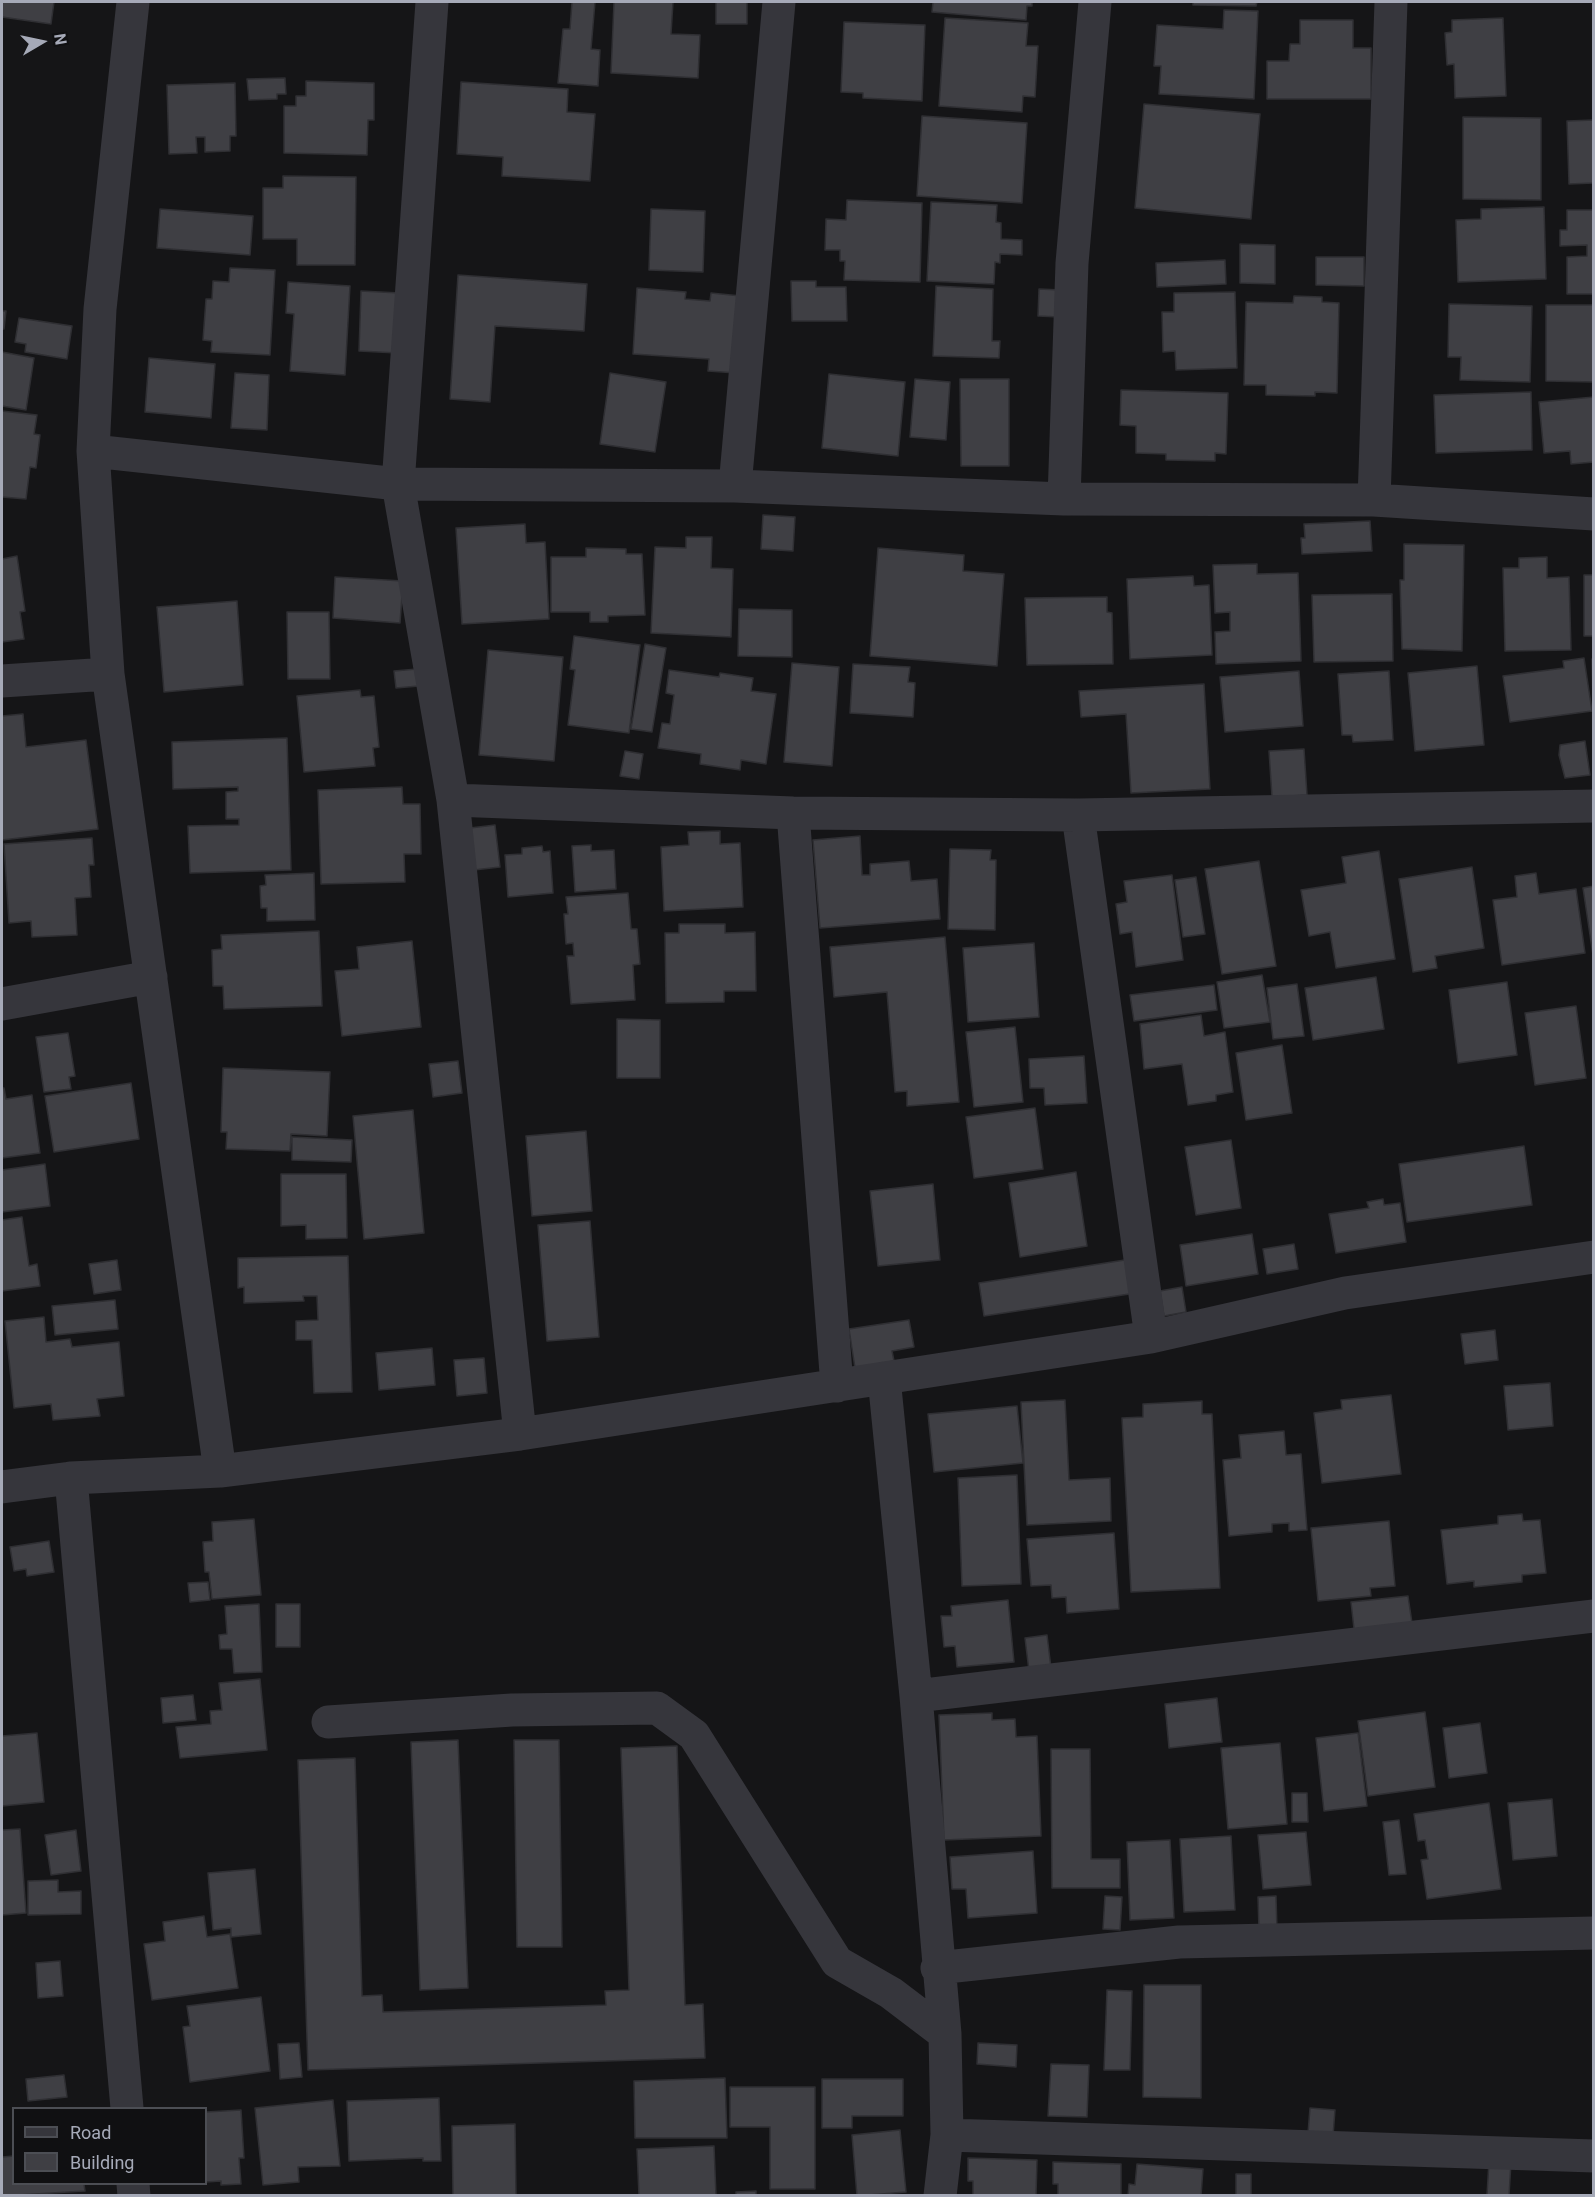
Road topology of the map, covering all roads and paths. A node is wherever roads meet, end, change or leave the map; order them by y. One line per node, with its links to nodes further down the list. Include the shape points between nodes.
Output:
1 (133, 2): 6 (street, via 100,309)
2 (432, 2): 7 (street)
3 (779, 2): 8 (street)
4 (1095, 2): 9 (street, via 1072,263)
5 (1392, 2): 10 (street)
6 (93, 451): 7 (street); 12 (street)
7 (398, 484): 8 (street); 14 (street)
8 (735, 486): 9 (street)
9 (1064, 499): 10 (street)
10 (1374, 500): 11 (street)
11 (1593, 514)
12 (108, 674): 13 (street); 18 (street)
13 (2, 681)
14 (453, 800): 16 (street); 24 (street)
15 (1593, 806): 17 (street)
16 (793, 813): 17 (street); 23 (street)
17 (1078, 815): 21 (street)
18 (151, 977): 19 (street); 25 (street)
19 (2, 1005)
20 (1593, 1257): 21 (street, via 1345,1293)
21 (1151, 1337): 22 (street)
22 (884, 1378): 23 (street); 29 (street)
23 (837, 1386): 24 (street)
24 (520, 1434): 25 (street)
25 (220, 1471): 26 (street)
26 (72, 1478): 27 (street); 34 (street)
27 (2, 1487)
28 (1593, 1616): 29 (street)
29 (916, 1696): 32 (street)
30 (328, 1722): 33 (street, via 512,1710 657,1708 694,1735 837,1962 891,1993)
31 (1593, 1933): 32 (street, via 1179,1942)
32 (938, 1968): 33 (street)
33 (945, 2034): 35 (street)
34 (127, 2107)
35 (948, 2135): 36 (street); 37 (street)
36 (1593, 2156)
37 (940, 2196)

